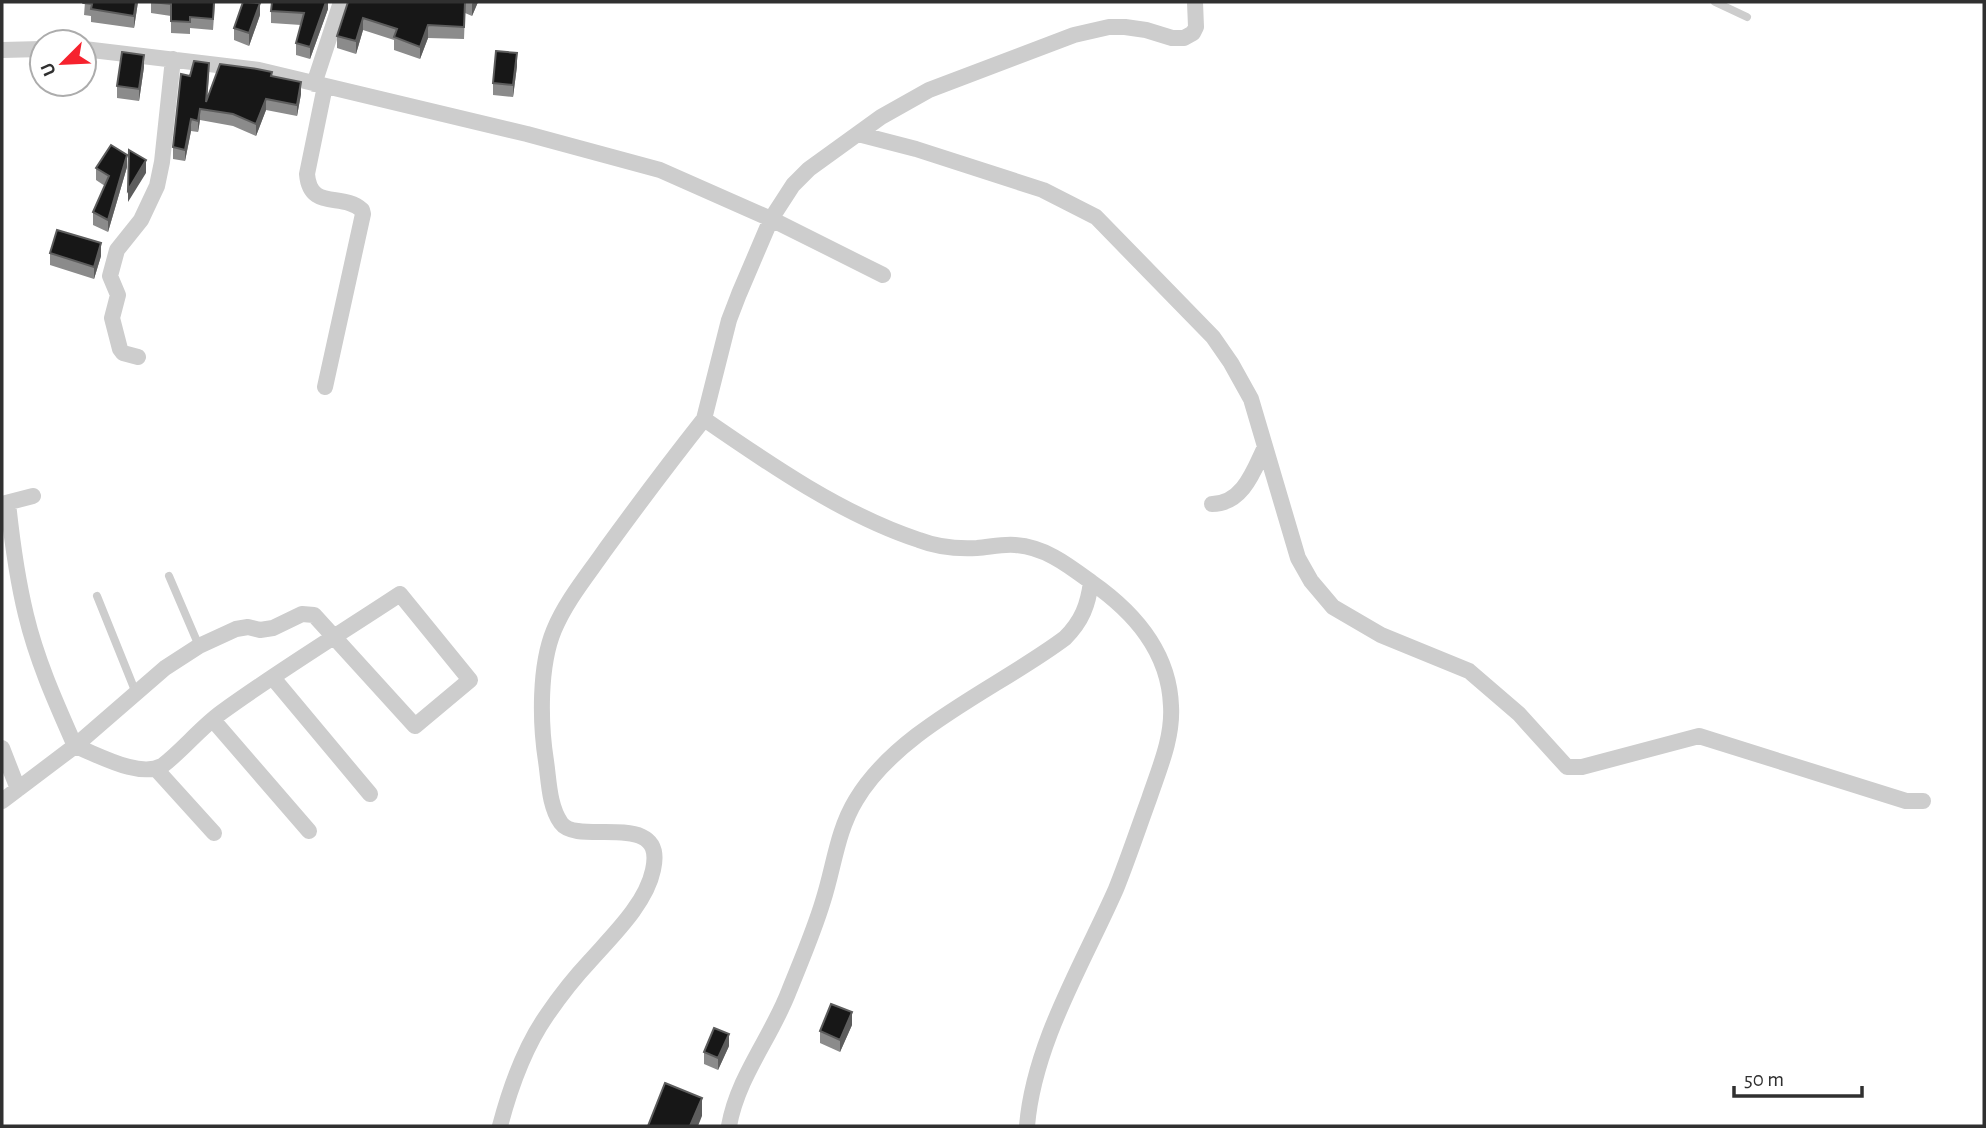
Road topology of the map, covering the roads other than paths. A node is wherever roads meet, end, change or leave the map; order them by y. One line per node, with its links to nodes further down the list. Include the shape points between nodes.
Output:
1 (341, 2): 9 (street)
2 (1195, 2): 10 (street, via 1196,27 1184,38 1125,27 1074,35 929,90)
3 (1715, 2): 4 (lane)
4 (1747, 17)
5 (28, 49): 6 (street)
6 (2, 50)
7 (98, 51): 8 (street)
8 (173, 59): 9 (street, via 259,70); 13 (street, via 157,186 141,220 117,250 110,276 118,295 112,321 120,349)
9 (320, 85): 11 (street, via 660,170); 14 (street, via 307,183 316,195 355,204 363,214)
10 (858, 134): 11 (street, via 809,169); 16 (street, via 1043,190 1096,216 1213,337 1251,398)
11 (771, 219): 12 (street); 15 (street, via 729,320)
12 (883, 275)
13 (138, 357)
14 (324, 387)
15 (704, 419): 21 (street, via 791,476 885,527 933,545 1035,549 1064,561); 37 (street, via 565,606 547,652 544,751 559,821 574,830 625,832 642,838 652,848 653,872 624,923 547,1015 514,1079)
16 (1265, 447): 19 (street, via 1240,492); 34 (street, via 1298,558 1334,607 1381,635 1469,671 1519,714 1567,767 1583,767 1699,736 1906,801)
17 (33, 496): 18 (street)
18 (5, 504): 28 (street, via 26,616 46,679)
19 (1212, 504)
20 (169, 576): 24 (lane)
21 (1091, 582): 38 (street, via 1085,612 1065,638 927,730 865,785 840,836 823,901 789,991 739,1088); 39 (street, via 1130,612 1155,648 1168,683 1170,730 1116,887 1053,1027 1032,1089)
22 (97, 596): 26 (lane)
23 (336, 636): 23 (street, via 400,594 470,680 415,726); 24 (street, via 314,615 302,614 260,631 236,629); 25 (street)
24 (200, 646): 26 (street)
25 (273, 678): 27 (street); 32 (street)
26 (136, 693): 28 (street)
27 (213, 720): 30 (street); 35 (street)
28 (75, 746): 30 (street, via 132,769); 31 (street)
29 (2, 748): 31 (street)
30 (156, 769): 36 (street)
31 (18, 789): 33 (street)
32 (370, 794)
33 (2, 801)
34 (1923, 801)
35 (309, 831)
36 (214, 833)
37 (499, 1126)
38 (729, 1126)
39 (1027, 1126)

